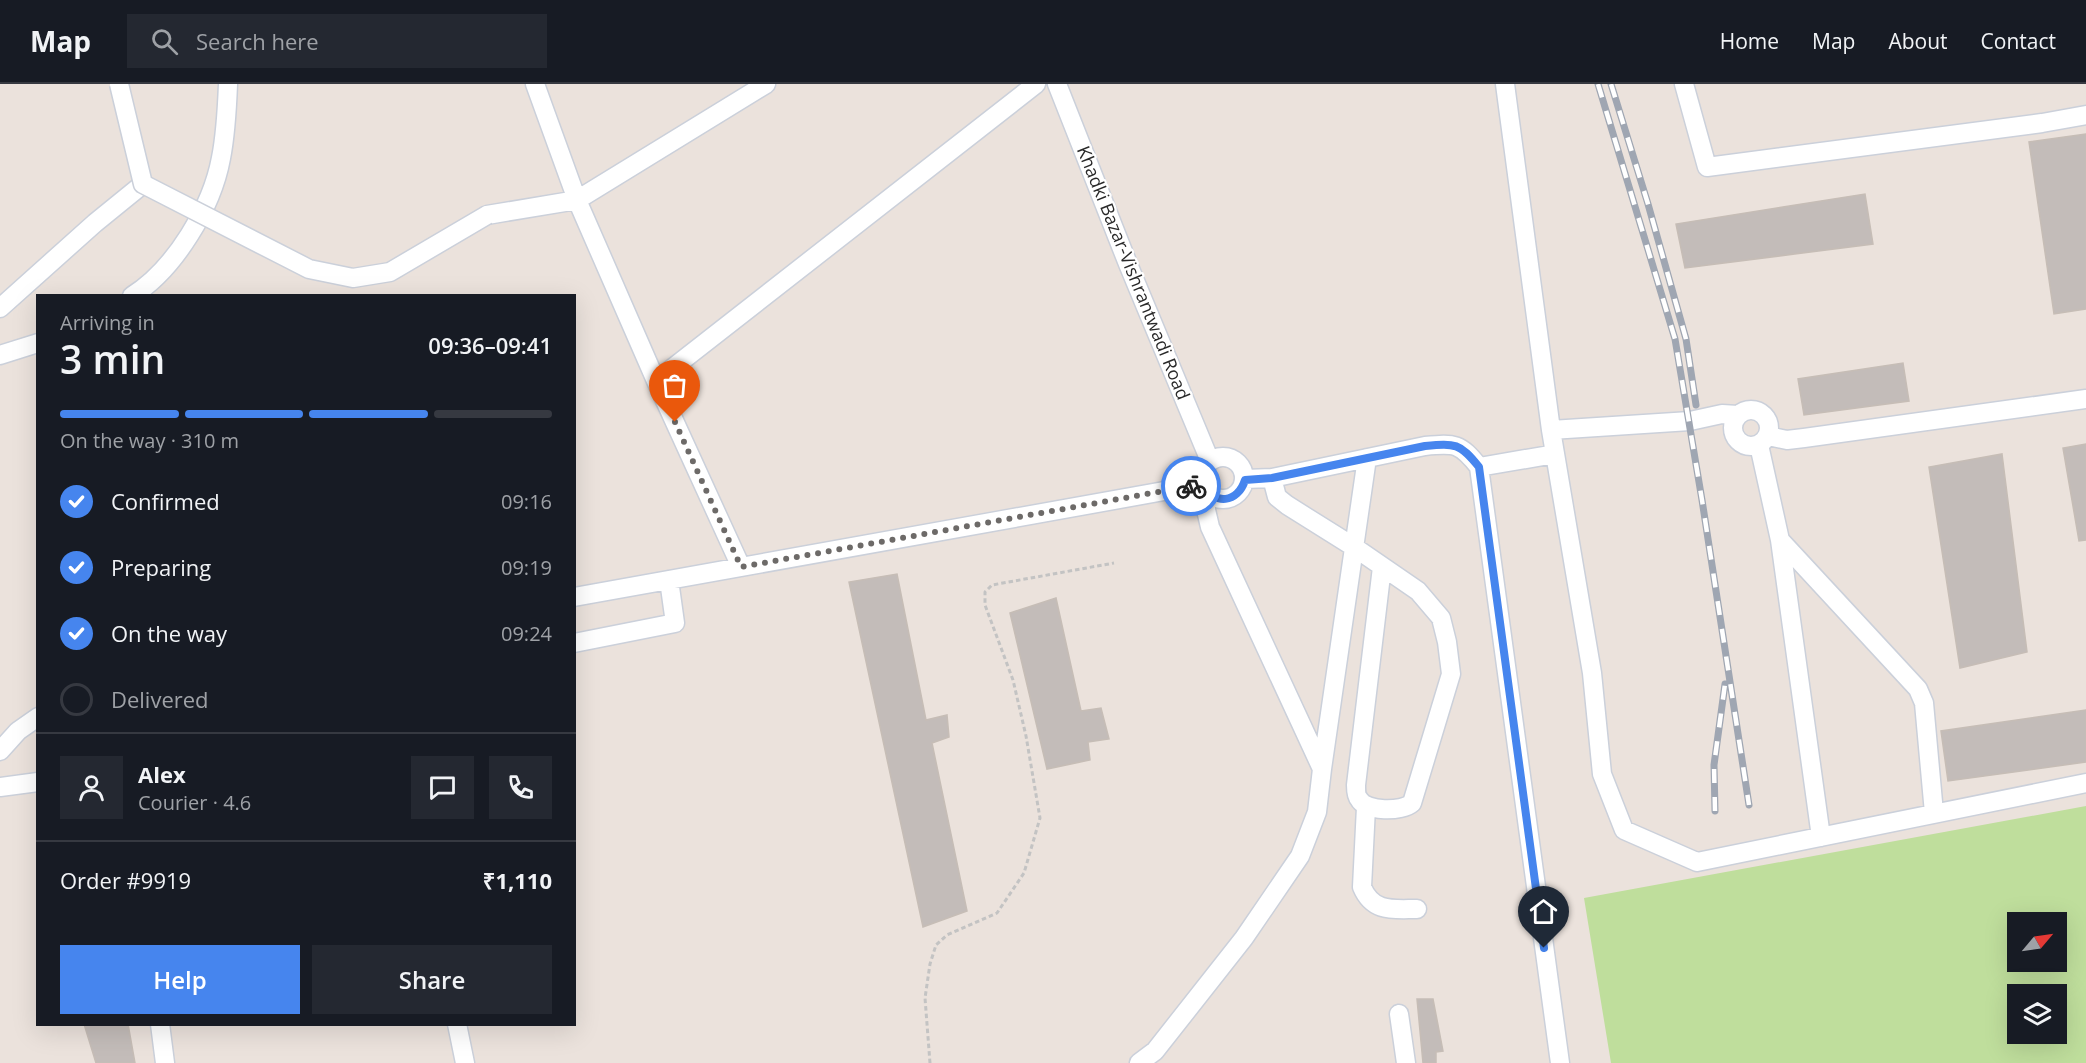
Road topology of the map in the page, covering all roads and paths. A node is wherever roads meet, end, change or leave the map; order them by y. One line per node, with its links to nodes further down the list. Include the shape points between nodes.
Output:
1 (119, 84): 10 (street, bridge)
2 (228, 84): 12 (street, via 221,160 208,201 171,260)
3 (535, 84): 11 (street)
4 (766, 84): 11 (street)
5 (1036, 84): 16 (street)
6 (1057, 84): 23 (street, Khadki Bazar-Vishrantwadi Road)
7 (1505, 84): 19 (street)
8 (1684, 84): 9 (street, via 1707,167)
9 (2086, 115)
10 (143, 184): 11 (street, bridge, via 309,269 353,278 390,272 486,215); 13 (street)
11 (577, 200): 16 (street)
12 (134, 294)
13 (0, 308)
14 (36, 344): 15 (street)
15 (0, 355)
16 (656, 381): 31 (street)
17 (2086, 399): 20 (street, via 1804,438)
18 (1738, 415): 19 (street); 20 (street, via 1759,411 1770,429); 20 (street, via 1733,429 1739,442 1745,446)
19 (1551, 430): 21 (street)
20 (1764, 440): 28 (street)
21 (1555, 454): 24 (street); 44 (street, via 1592,673 1602,774 1624,830 1697,862)
22 (1368, 458): 24 (street, via 1450,443 1466,451); 25 (street); 29 (street)
23 (1210, 461): 26 (street, via 1217,457 1233,458 1244,471); 27 (street, via 1202,476)
24 (1479, 467): 55 (street)
25 (1272, 478): 26 (street); 29 (street, via 1282,501)
26 (1245, 480): 27 (street, via 1243,488 1230,498 1213,496)
27 (1205, 487): 31 (street); 38 (street, via 1210,527)
28 (1780, 540): 43 (street, via 1918,689 1924,704); 44 (street)
29 (1354, 547): 32 (street); 38 (street)
30 (1114, 563): 52 (path, via 992,585 984,592 1024,724 1040,818 1024,873 997,913 947,935 936,945 925,998)
31 (741, 567): 33 (street)
32 (1382, 567): 42 (street, via 1356,785 1358,799); 42 (street, via 1418,591 1441,618 1451,674 1412,803 1397,810)
33 (669, 580): 34 (street); 35 (street, via 675,623)
34 (576, 597)
35 (576, 643)
36 (36, 718): 37 (street)
37 (0, 751)
38 (1322, 769): 49 (street, via 1317,812 1300,856 1244,938)
39 (36, 782): 41 (street)
40 (2086, 783): 43 (street)
41 (0, 787)
42 (1366, 807): 45 (street, via 1362,887 1367,898 1383,908)
43 (1934, 813): 44 (street)
44 (1821, 837)
45 (1418, 909)
46 (1399, 1014): 54 (street)
47 (160, 1026): 50 (street)
48 (457, 1026): 51 (street)
49 (1153, 1057): 53 (street)
50 (165, 1063)
51 (465, 1063)
52 (930, 1063)
53 (1139, 1063)
54 (1406, 1063)
55 (1560, 1063)

